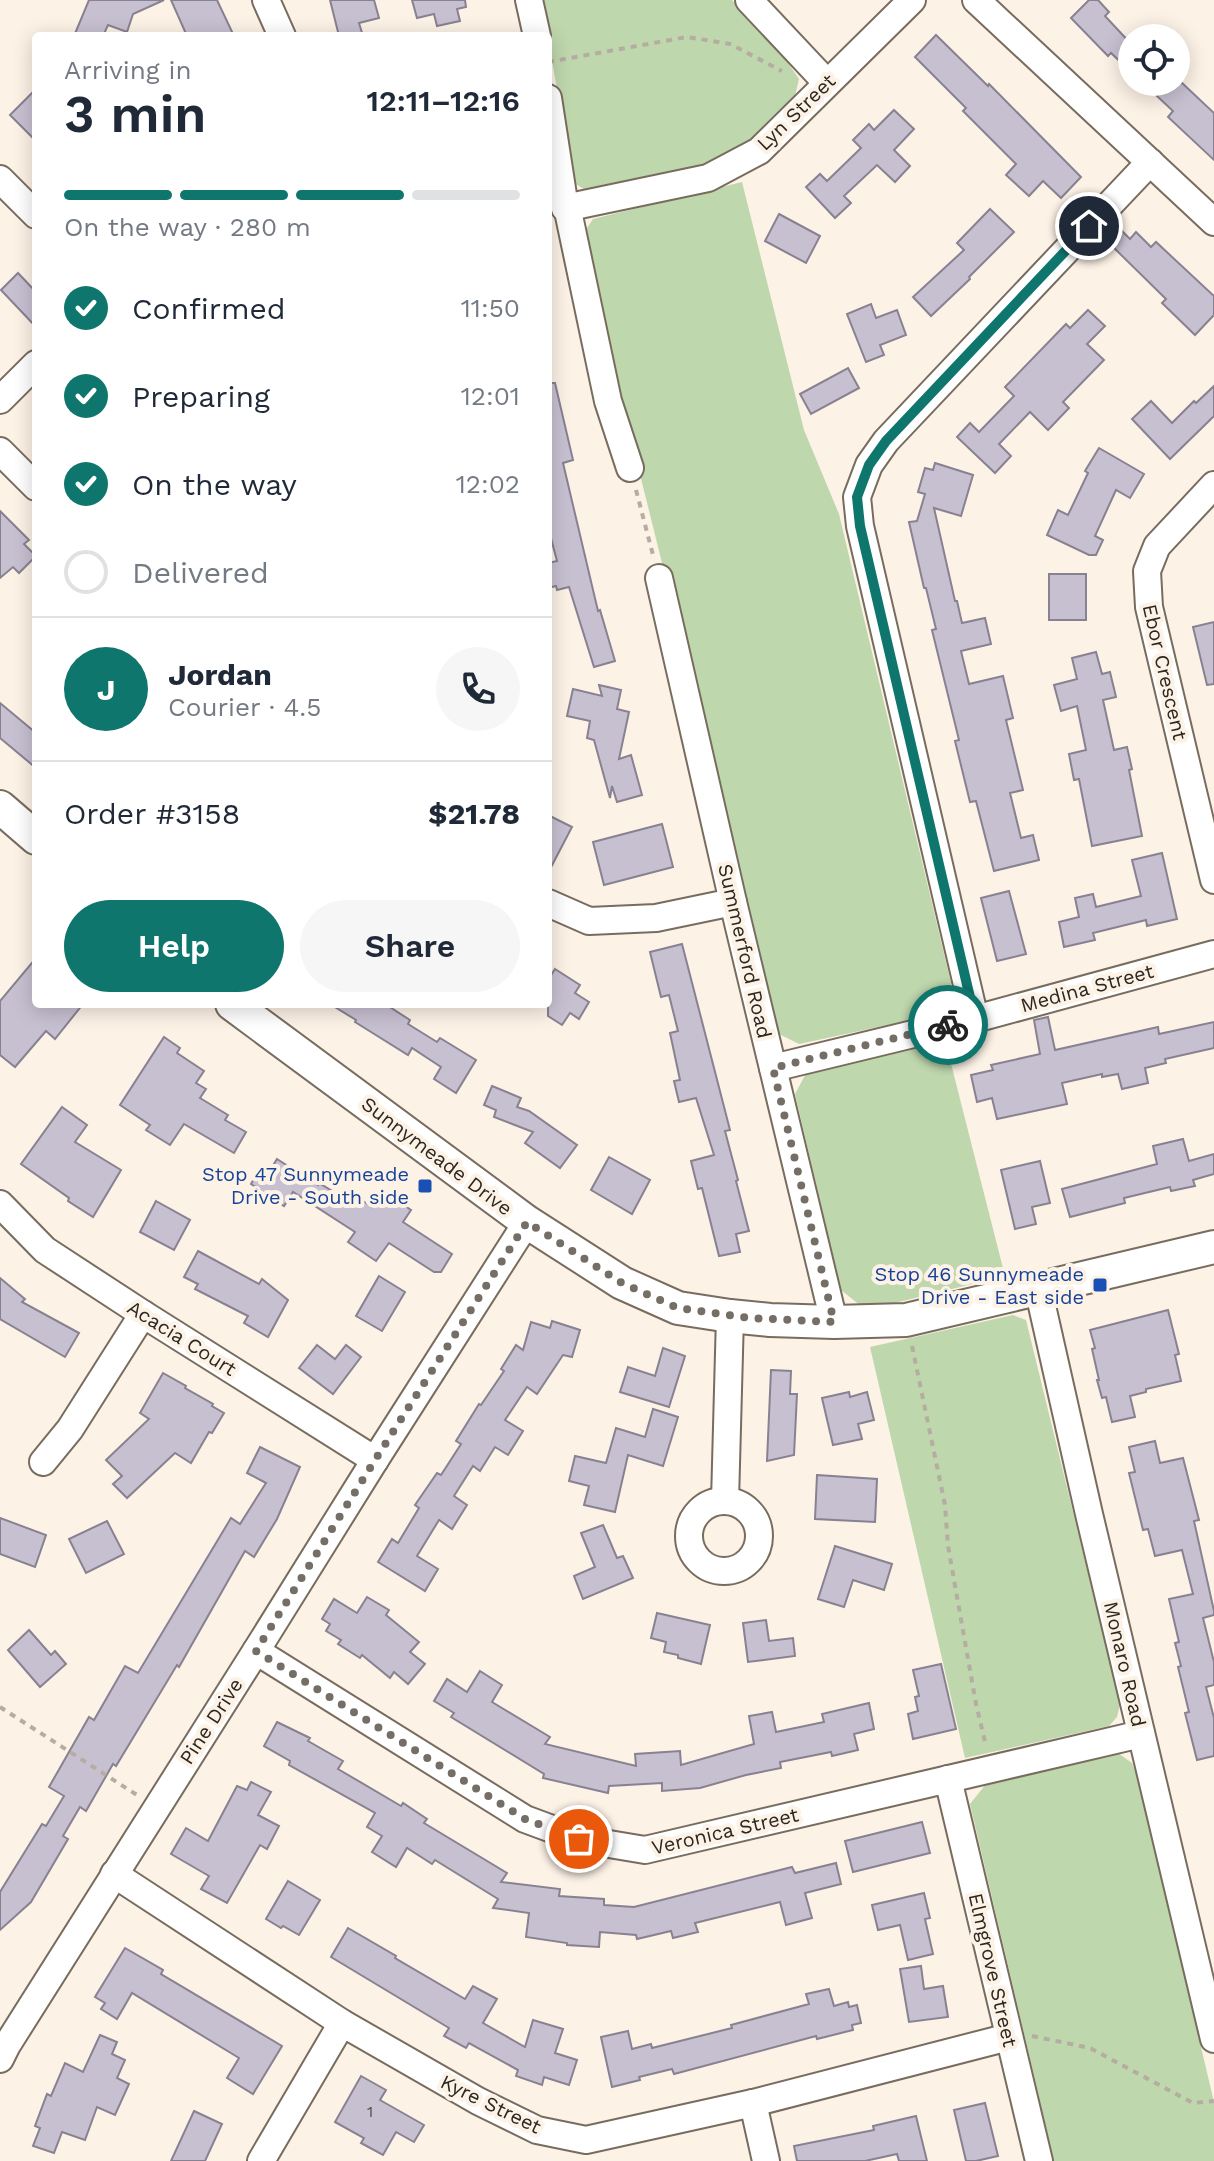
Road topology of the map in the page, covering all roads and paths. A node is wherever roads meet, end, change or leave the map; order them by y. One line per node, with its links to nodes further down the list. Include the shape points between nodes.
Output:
1 (266, 0): 6 (street)
2 (529, 0): 7 (street)
3 (749, 0): 9 (street)
4 (912, 0): 9 (street, Lyn Street)
5 (976, 0): 11 (street)
6 (280, 32)
7 (536, 32)
8 (552, 61): 9 (path, via 687,37 730,44)
9 (823, 87): 13 (street, Lyn Street, via 759,151 708,178)
10 (552, 124): 13 (street)
11 (1150, 162): 15 (street); 30 (street, via 886,441 869,465 857,497)
12 (0, 179): 14 (street)
13 (565, 208): 19 (street, via 608,401)
14 (32, 211)
15 (1214, 222)
16 (32, 368): 17 (street)
17 (0, 400)
18 (0, 451): 20 (street)
19 (630, 468): 22 (path)
20 (32, 483)
21 (1214, 485): 25 (street, Ebor Crescent, via 1157,546 1147,571 1149,607)
22 (659, 578): 26 (street, Summerford Road)
23 (0, 807): 24 (street)
24 (32, 835)
25 (1214, 880)
26 (733, 902): 27 (street, via 656,918 589,921); 31 (street, Summerford Road)
27 (552, 905)
28 (1214, 954): 30 (street, Medina Street)
29 (237, 1008): 33 (street, Sunnymeade Drive)
30 (975, 1019): 31 (street, Medina Street)
31 (773, 1068): 39 (street, Summerford Road)
32 (0, 1204): 36 (street, Acacia Court, via 45,1250)
33 (527, 1222): 37 (street, Sunnymeade Drive, via 622,1283 678,1308); 40 (street, Pine Drive)
34 (1214, 1247): 35 (street, Sunnymeade Drive)
35 (1038, 1288): 38 (street, Sunnymeade Drive); 45 (street, Monaro Road)
36 (143, 1314): 40 (street, Acacia Court); 41 (street)
37 (730, 1316): 39 (street, Sunnymeade Drive); 42 (street)
38 (906, 1320): 39 (street, Sunnymeade Drive); 46 (path)
39 (834, 1322)
40 (375, 1460): 43 (street, Pine Drive)
41 (43, 1462)
42 (725, 1501)
43 (256, 1651): 47 (street, Veronica Street, via 525,1819 579,1839 645,1850); 48 (street, Pine Drive)
44 (0, 1707): 48 (path)
45 (1141, 1734): 46 (street, Veronica Street); 52 (street, Monaro Road)
46 (991, 1769): 47 (street, Veronica Street)
47 (948, 1779): 51 (street, Elmgrove Street)
48 (155, 1807): 49 (street, Pine Drive)
49 (114, 1874): 50 (street, Kyre Street); 53 (street, Pine Drive)
50 (342, 2023): 55 (street, Kyre Street, via 478,2101 549,2133 586,2140); 56 (street)
51 (1009, 2037): 54 (path, via 1033,2036 1090,2048 1193,2103); 55 (street, Kyre Street); 58 (street, Elmgrove Street)
52 (1214, 2039)
53 (0, 2059)
54 (1214, 2101)
55 (753, 2103): 57 (street)
56 (261, 2161)
57 (766, 2161)
58 (1039, 2161)

